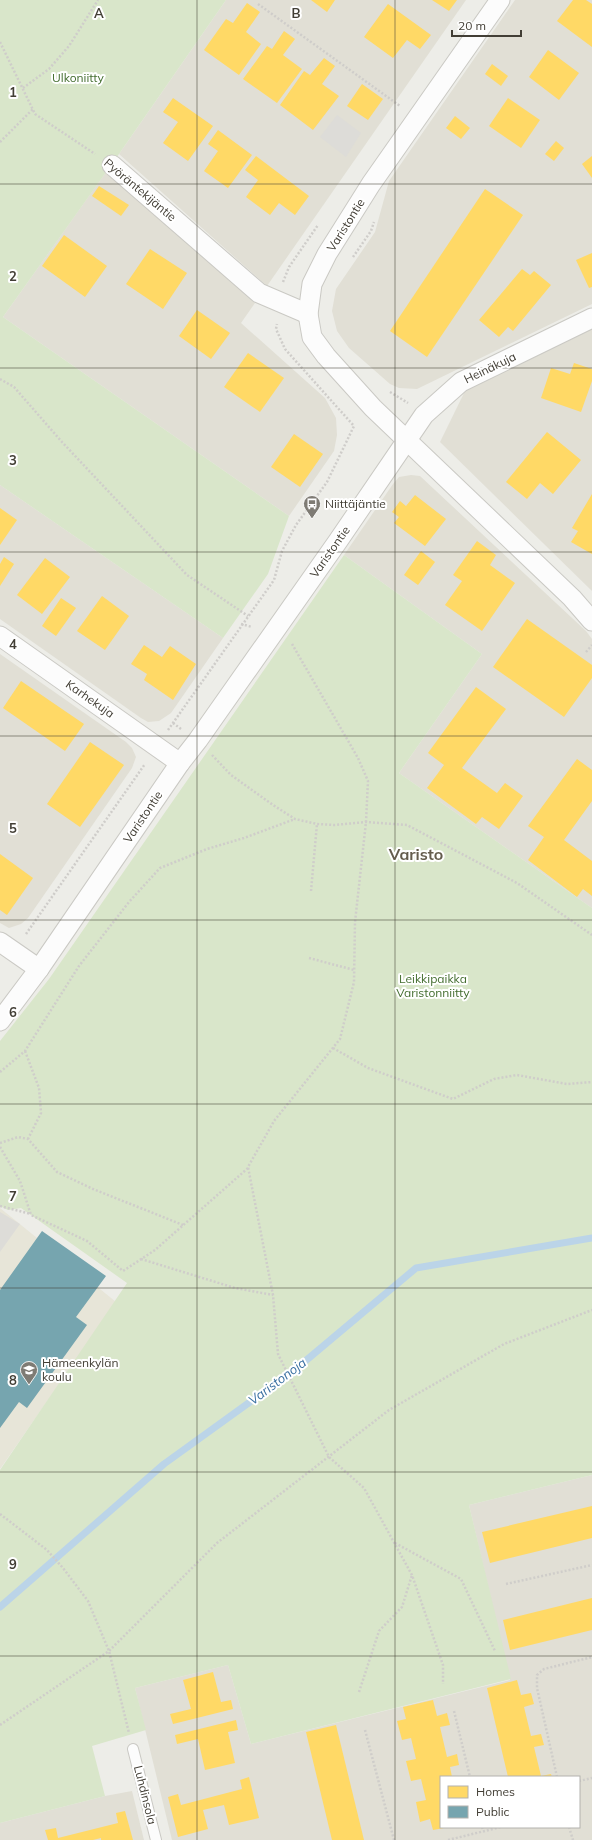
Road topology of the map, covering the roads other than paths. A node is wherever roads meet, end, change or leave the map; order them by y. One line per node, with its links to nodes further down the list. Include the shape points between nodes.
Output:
1 (500, 0): 3 (street, Varistontie, via 371,184 327,254 312,284)
2 (112, 166): 3 (street, Pyöräntekijäntie, via 259,292)
3 (308, 314): 5 (street, Varistontie, via 312,337 326,356)
4 (592, 318): 5 (street, Heinäkuja, via 461,382 424,414)
5 (405, 440): 6 (street, via 572,598); 8 (street, Varistontie, via 338,541)
6 (592, 621)
7 (0, 636): 8 (street, Karhekuja)
8 (180, 763): 10 (street, Varistontie)
9 (7, 947): 10 (street)
10 (39, 969): 11 (street, Varistontie)
11 (0, 1020)
12 (133, 1749): 13 (lane, Luhdinsola)
13 (156, 1840)

